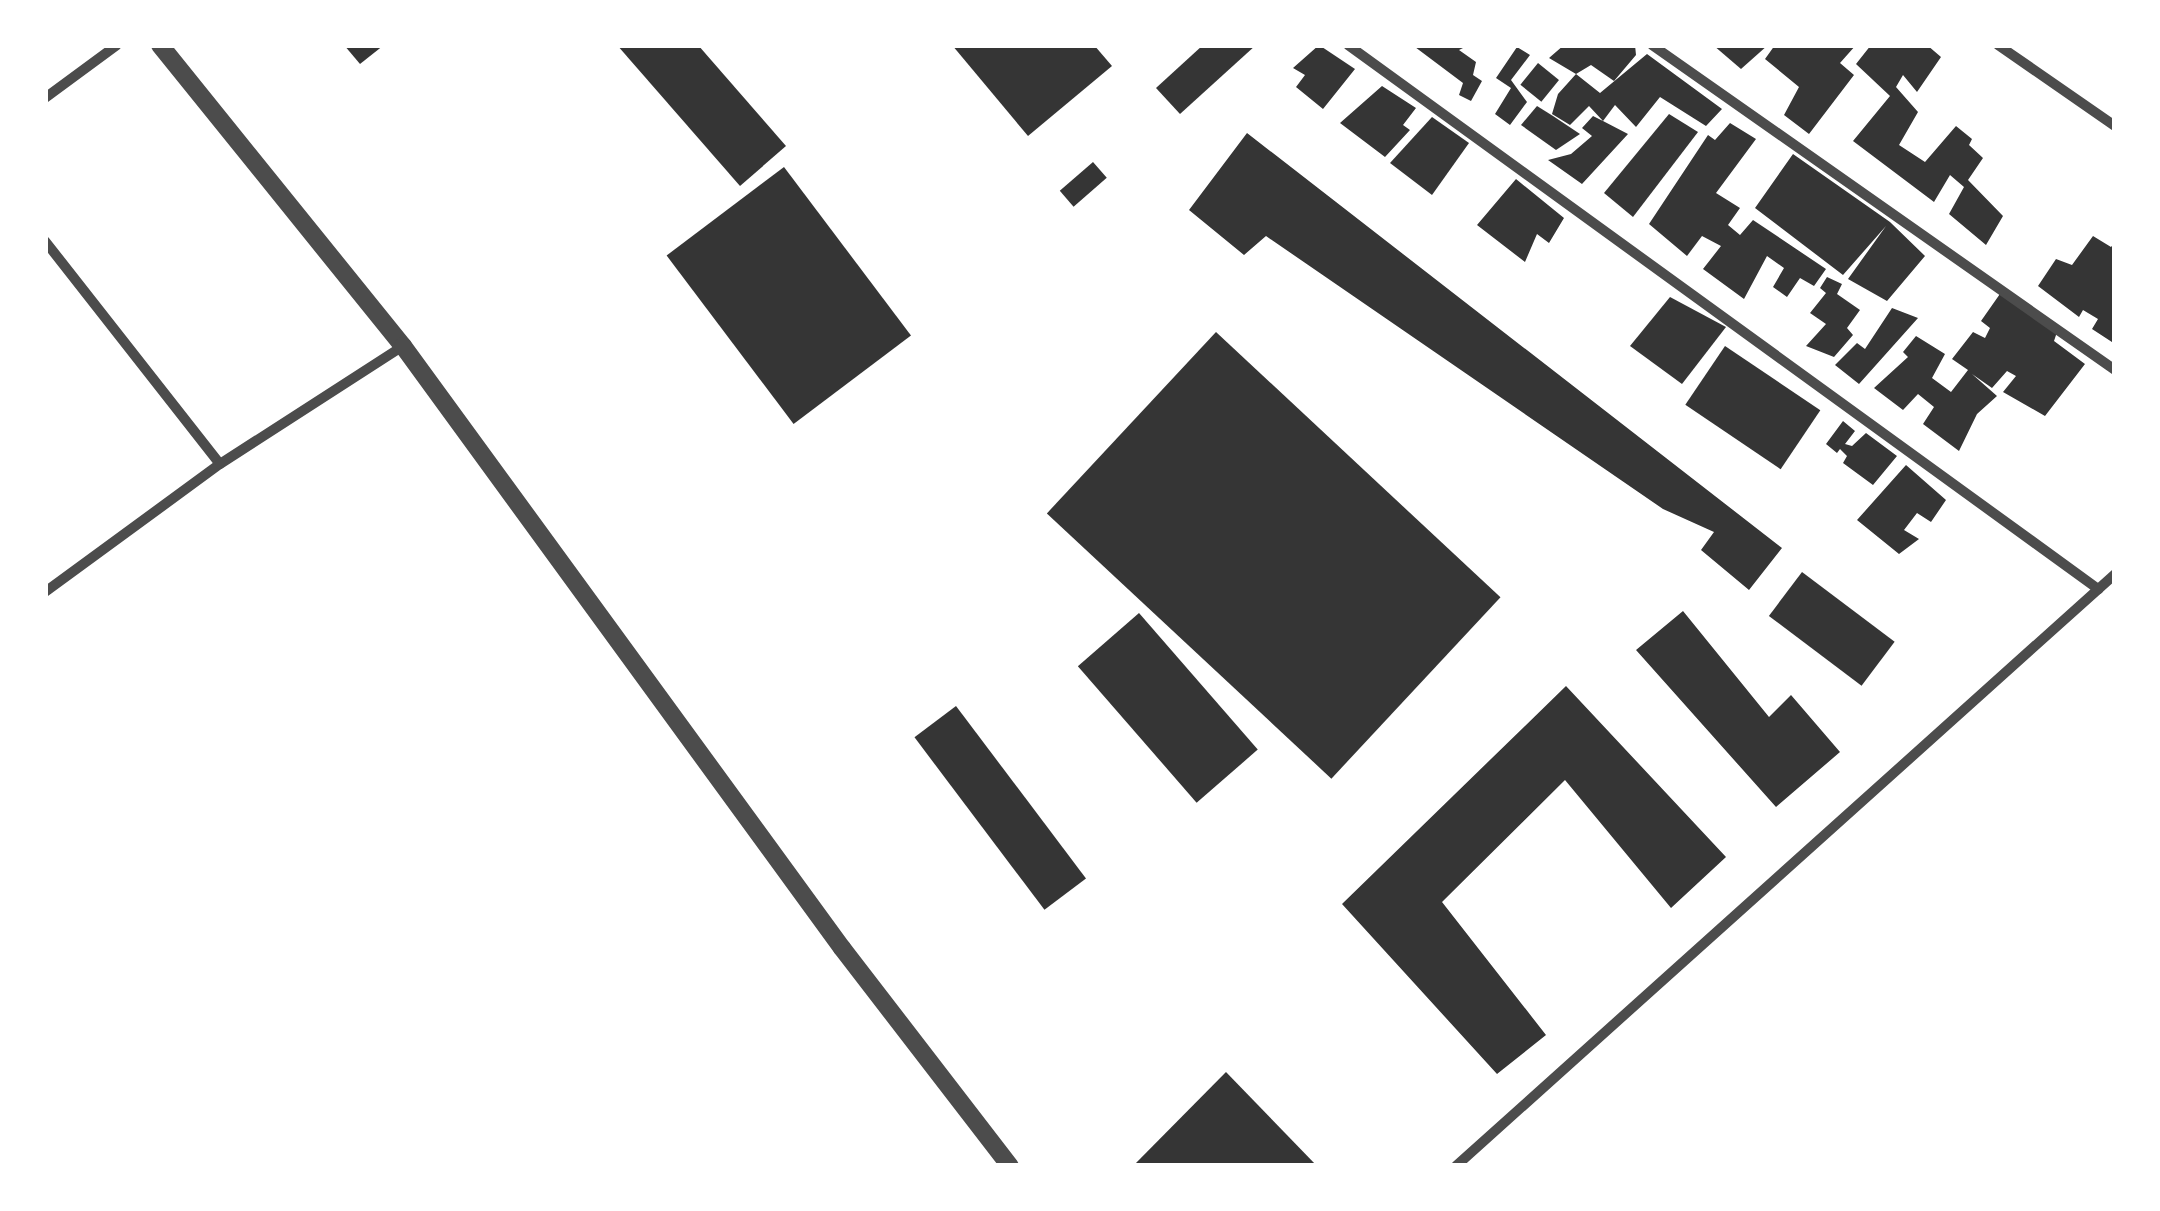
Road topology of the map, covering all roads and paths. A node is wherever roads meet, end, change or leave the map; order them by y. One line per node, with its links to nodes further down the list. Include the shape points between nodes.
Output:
1 (117, 45): 6 (street)
2 (160, 45): 9 (street)
3 (1348, 45): 13 (street)
4 (1652, 45): 10 (street)
5 (1998, 45): 7 (street)
6 (45, 98)
7 (2115, 126)
8 (45, 242): 11 (street)
9 (404, 346): 11 (street); 15 (street, via 842,948)
10 (2115, 370)
11 (220, 464): 14 (street)
12 (2115, 574): 13 (street)
13 (2098, 588): 16 (street)
14 (46, 589)
15 (1010, 1166)
16 (1456, 1166)

